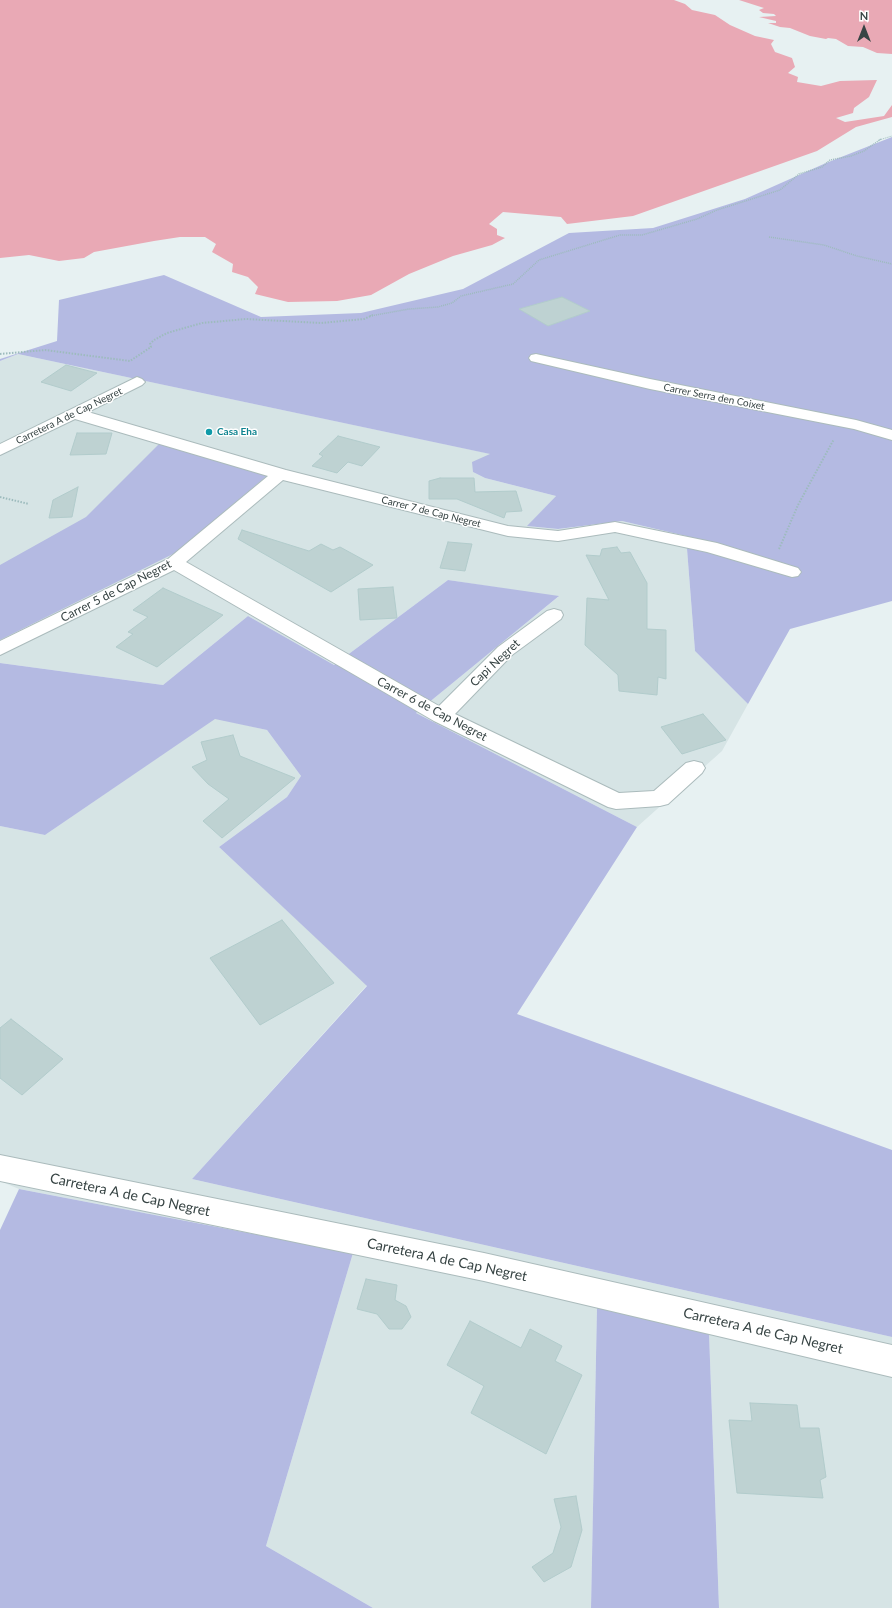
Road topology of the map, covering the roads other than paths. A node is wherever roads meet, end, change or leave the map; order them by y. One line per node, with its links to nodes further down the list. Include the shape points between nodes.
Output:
1 (536, 358): 4 (street, Carrer Serra den Coixet, via 650,384 856,425)
2 (137, 382): 3 (street, Carretera A de Cap Negret)
3 (74, 413): 5 (street, Carretera A de Cap Negret); 6 (street, Carrer 7 de Cap Negret)
4 (892, 435)
5 (0, 450)
6 (280, 474): 7 (street, Carrer 5 de Cap Negret); 8 (street, Carrer 7 de Cap Negret, via 508,531 558,536 615,527 711,547)
7 (174, 563): 10 (street, Carrer 5 de Cap Negret); 11 (street, Carrer 6 de Cap Negret)
8 (792, 572)
9 (554, 615): 11 (street, Capi Negret, via 505,651)
10 (0, 649)
11 (441, 716): 12 (street, Carrer 6 de Cap Negret, via 616,801 660,798)
12 (694, 768)
13 (0, 1168): 14 (street, Carretera A de Cap Negret, via 484,1267)
14 (892, 1361)

